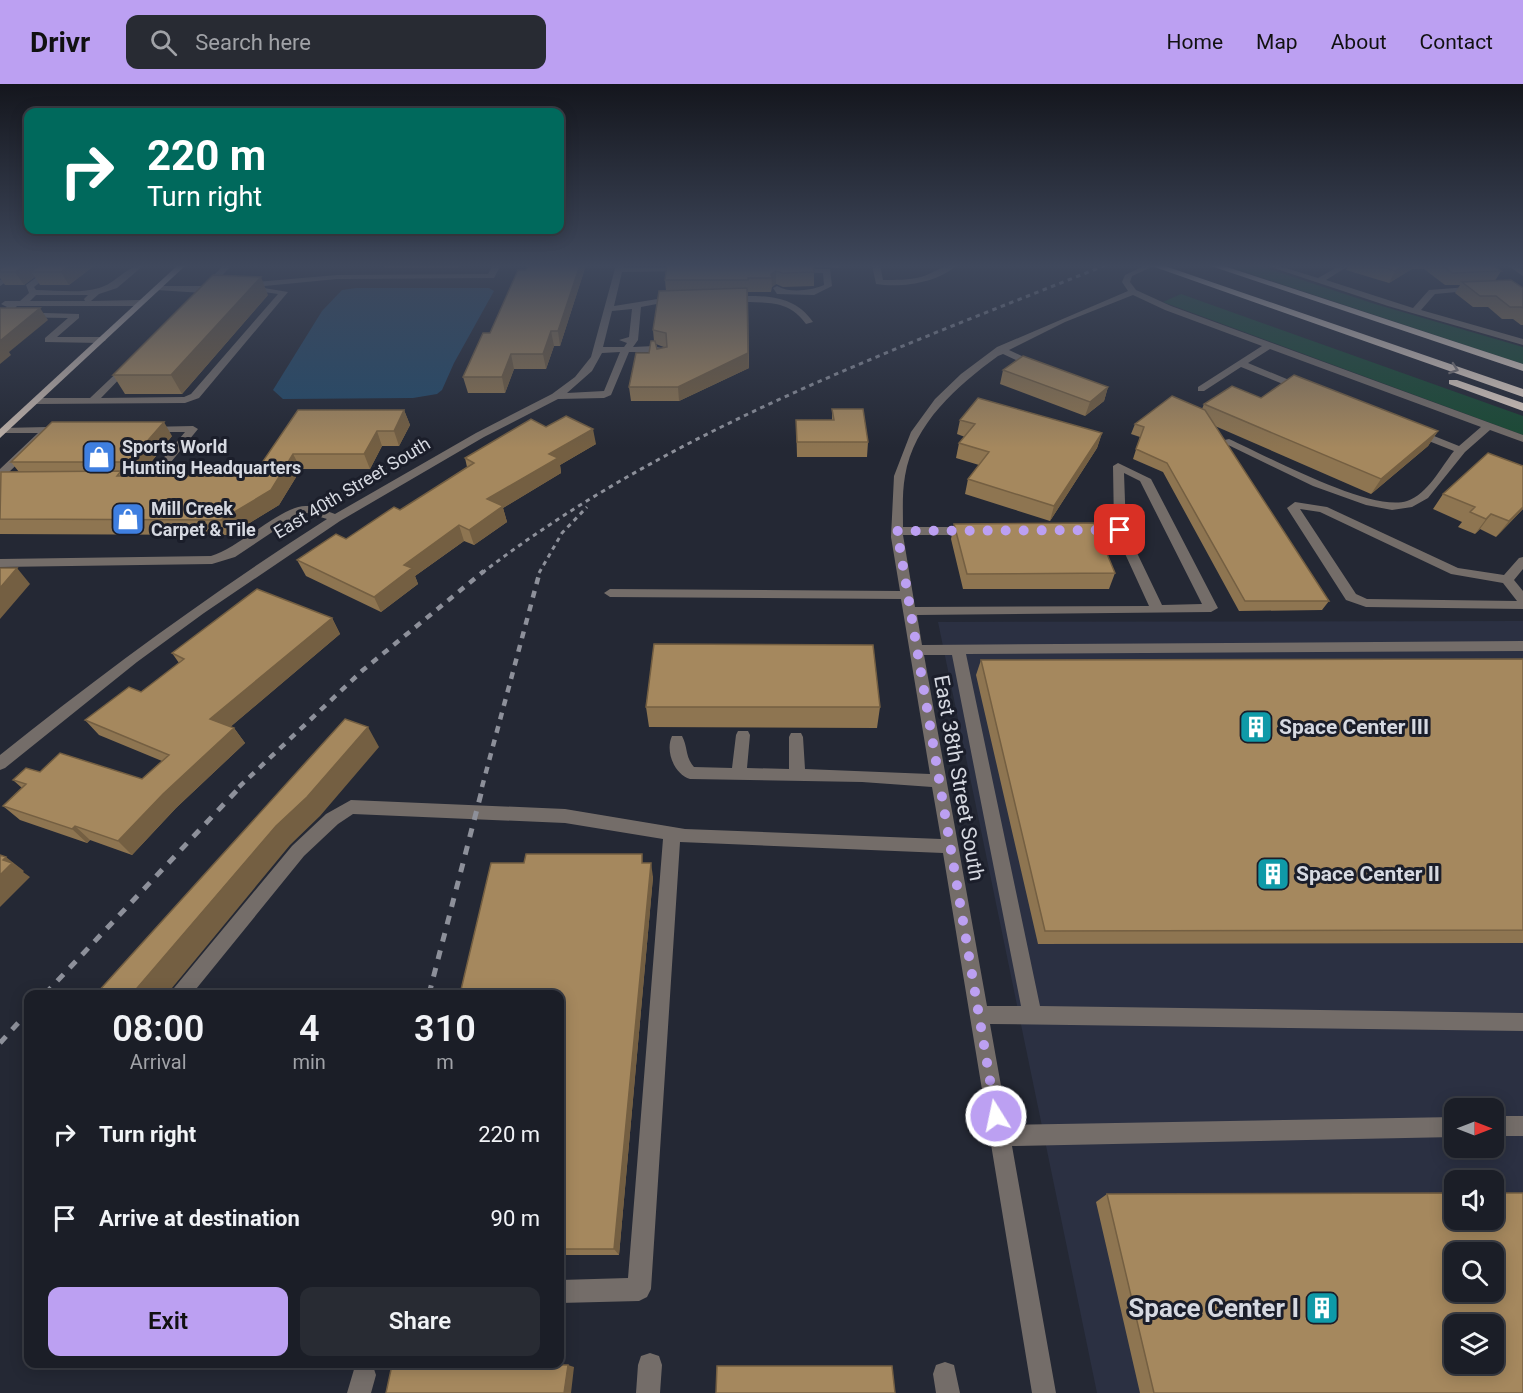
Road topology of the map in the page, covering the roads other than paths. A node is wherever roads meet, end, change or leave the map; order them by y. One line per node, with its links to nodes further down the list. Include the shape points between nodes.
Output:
1 (64, 326): 13 (street, via 48,340)
2 (116, 326): 13 (main road)
3 (255, 326): 31 (street, via 195,396 185,400)
4 (604, 326): 15 (street, East 40th Street South)
5 (634, 326): 16 (street)
6 (1053, 326): 18 (street, East 38th Street South)
7 (1221, 326): 17 (street)
8 (1301, 326): 32 (highway)
9 (1331, 326): 28 (highway, one-way to 28)
10 (1370, 326): 25 (highway)
11 (1397, 326): 23 (highway)
12 (1468, 326): 14 (street)
13 (101, 340): 30 (main road)
14 (1523, 342)
15 (599, 345): 16 (street); 22 (street, East 40th Street South)
16 (631, 345): 20 (street, via 662,351); 22 (street)
17 (1270, 345): 21 (street); 33 (street)
18 (1000, 349): 24 (street); 45 (street, East 38th Street South, via 940,397 916,430 900,471)
19 (139, 354): 31 (street)
20 (663, 360)
21 (1239, 363): 26 (street); 27 (street)
22 (606, 365): 29 (street, East 40th Street South); 29 (street, via 608,393)
23 (1523, 368)
24 (1052, 374)
25 (1523, 381)
26 (1201, 389)
27 (1315, 393)
28 (1523, 393)
29 (556, 396): 42 (street, East 40th Street South, via 432,460)
30 (36, 400): 31 (street); 36 (main road)
31 (93, 400)
32 (1523, 407)
33 (1489, 426): 37 (street); 39 (street)
34 (1402, 427): 39 (street)
35 (136, 429): 41 (street, via 193,429 149,482)
36 (3, 432): 40 (street, via 53,430)
37 (1523, 439)
38 (1225, 441): 39 (street, via 1366,503 1391,508 1409,505 1442,477)
39 (1461, 450)
40 (2, 480)
41 (127, 482)
42 (334, 518): 48 (street, via 308,509 298,510 231,554 212,560); 61 (street, East 40th Street South, via 202,606)
43 (1061, 530): 44 (street)
44 (1120, 530): 54 (street); 54 (street, via 1118,466 1145,479 1211,608)
45 (897, 531): 46 (street); 52 (street, East 38th Street South)
46 (991, 531)
47 (1523, 561): 49 (street)
48 (0, 563)
49 (1507, 580): 51 (street); 53 (street, via 1455,571 1323,509 1302,504 1293,508 1351,597 1358,601)
50 (610, 593): 52 (street)
51 (1523, 599)
52 (908, 603): 54 (street); 56 (street, East 38th Street South)
53 (1523, 605)
54 (1158, 609)
55 (1523, 646): 57 (street)
56 (916, 650): 57 (street); 64 (street, East 38th Street South)
57 (958, 650): 69 (street)
58 (743, 735): 62 (street)
59 (796, 737): 63 (street)
60 (676, 740): 62 (street, via 680,762 690,773)
61 (0, 764)
62 (739, 774): 63 (street)
63 (797, 775): 64 (street)
64 (939, 781): 66 (street, East 38th Street South)
65 (672, 834): 66 (street); 67 (street, via 565,816 351,807 298,851); 75 (street, via 639,1289)
66 (950, 846): 68 (street, East 38th Street South)
67 (184, 990)
68 (979, 1015): 69 (street); 74 (street, East 38th Street South)
69 (1032, 1016): 70 (street)
70 (1523, 1022)
71 (1504, 1126): 72 (street)
72 (1523, 1126)
73 (1444, 1127): 74 (street)
74 (1000, 1136): 78 (street, East 38th Street South)
75 (564, 1291)
76 (650, 1365): 77 (street)
77 (648, 1393)
78 (1044, 1393)

